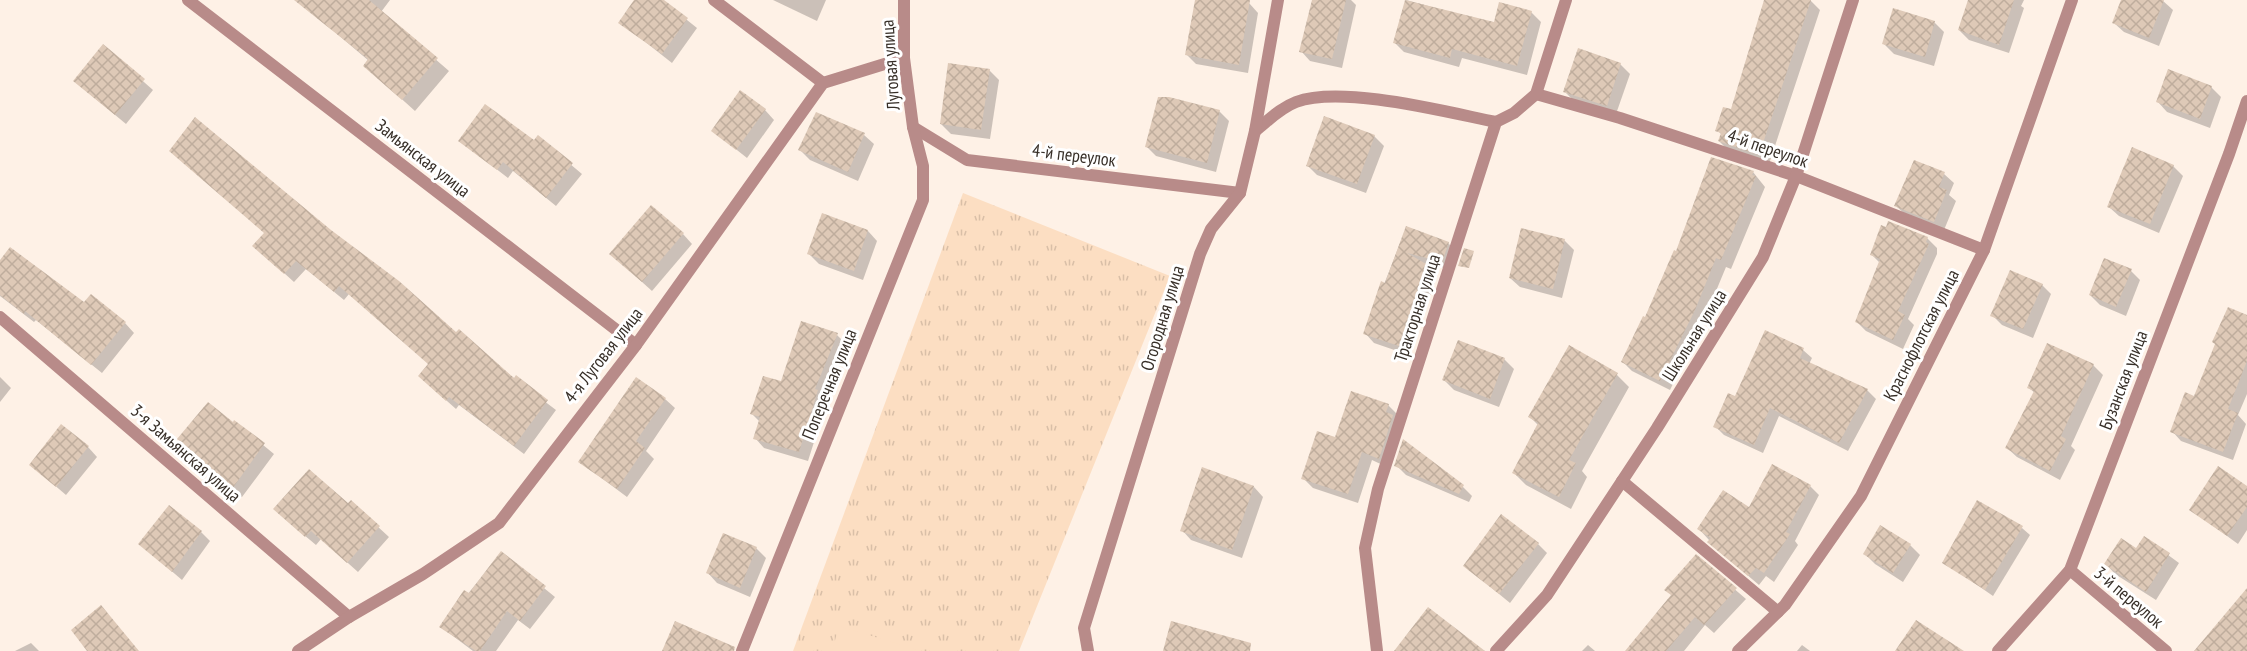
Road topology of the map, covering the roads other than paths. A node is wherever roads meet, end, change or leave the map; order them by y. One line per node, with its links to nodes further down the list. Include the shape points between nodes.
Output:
1 (188, 0): 19 (street, Замьянская улица)
2 (714, 0): 9 (street)
3 (904, 0): 8 (street, Луговая улица)
4 (1278, 0): 14 (street, Огородная улица)
5 (1566, 0): 10 (street)
6 (1853, 0): 15 (street, Школьная улица)
7 (2072, 0): 17 (street, Краснофлотская улица)
8 (904, 58): 9 (street); 13 (street, Луговая улица)
9 (823, 83): 19 (street, 4-я Луговая улица)
10 (1536, 94): 12 (street); 15 (street, 4-й переулок)
11 (2247, 101): 21 (street, Бузанская улица)
12 (1496, 122): 14 (street, via 1366,98 1308,98 1282,108); 27 (street, Тракторная улица, via 1367,533 1365,548)
13 (913, 127): 16 (street, 4-й переулок, via 967,160); 25 (street, Поперечная улица, via 923,166 923,200)
14 (1255, 131): 16 (street, Огородная улица)
15 (1796, 176): 17 (street, 4-й переулок); 20 (street, Школьная улица, via 1763,257)
16 (1240, 192): 26 (street, Огородная улица, via 1211,229 1200,254 1084,628)
17 (1984, 250): 22 (street, Краснофлотская улица, via 1861,496)
18 (0, 317): 23 (street, 3-я Замьянская улица)
19 (636, 345): 23 (street, 4-я Луговая улица, via 499,523)
20 (1622, 481): 22 (street); 28 (street, Школьная улица, via 1547,595)
21 (2070, 570): 30 (street, Бузанская улица); 31 (street, 3-й переулок)
22 (1778, 612): 29 (street, Краснофлотская улица)
23 (349, 617): 24 (street, 4-я Луговая улица)
24 (298, 651)
25 (741, 651)
26 (1088, 651)
27 (1377, 651)
28 (1496, 651)
29 (1738, 651)
30 (1998, 651)
31 (2166, 651)

